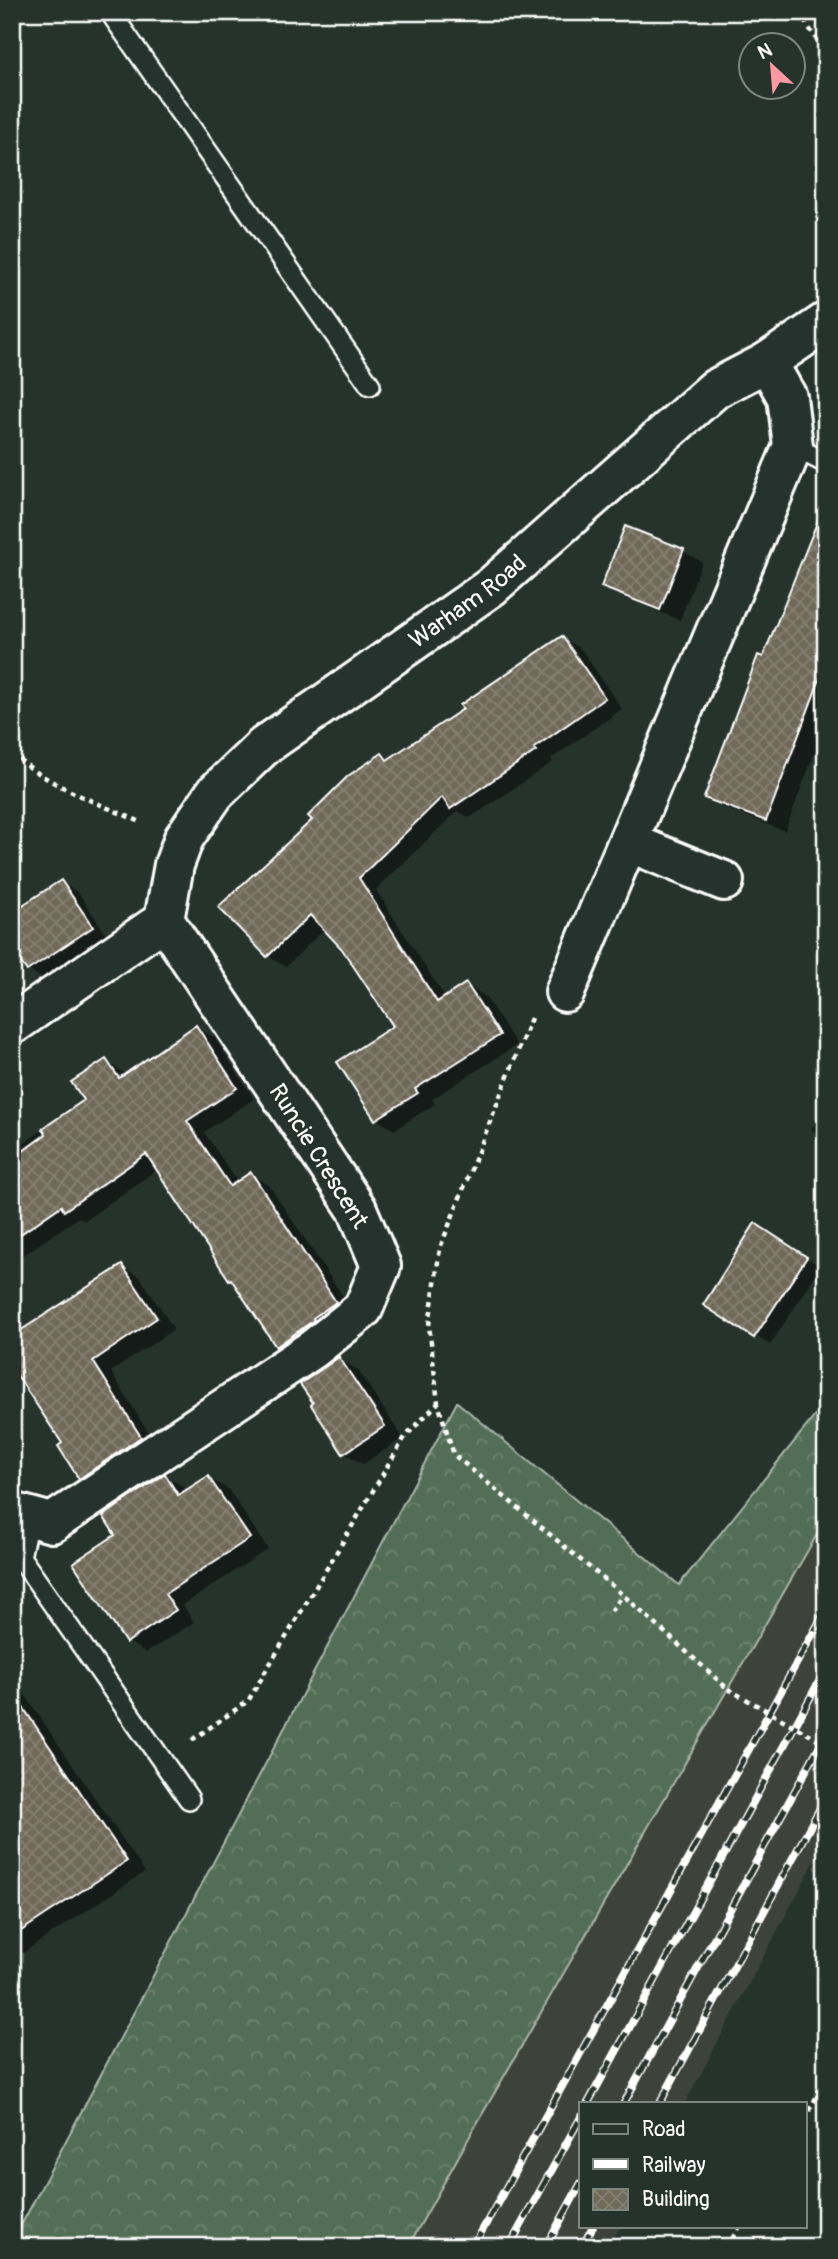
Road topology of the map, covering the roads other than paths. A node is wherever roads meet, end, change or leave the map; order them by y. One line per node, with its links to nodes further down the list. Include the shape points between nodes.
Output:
1 (110, 12): 4 (lane)
2 (826, 322): 3 (street, Warham Road)
3 (767, 362): 5 (street); 8 (street, Warham Road, via 715,389 491,587 264,746 215,793 184,838)
4 (370, 385)
5 (810, 454): 6 (street)
6 (628, 842): 7 (street); 9 (street)
7 (724, 881)
8 (164, 920): 10 (street); 11 (street, Runcie Crescent, via 357,1209 381,1266 363,1309 313,1349 52,1523)
9 (565, 992)
10 (12, 1025)
11 (21, 1514): 12 (lane, via 20,1558)
12 (189, 1799)

